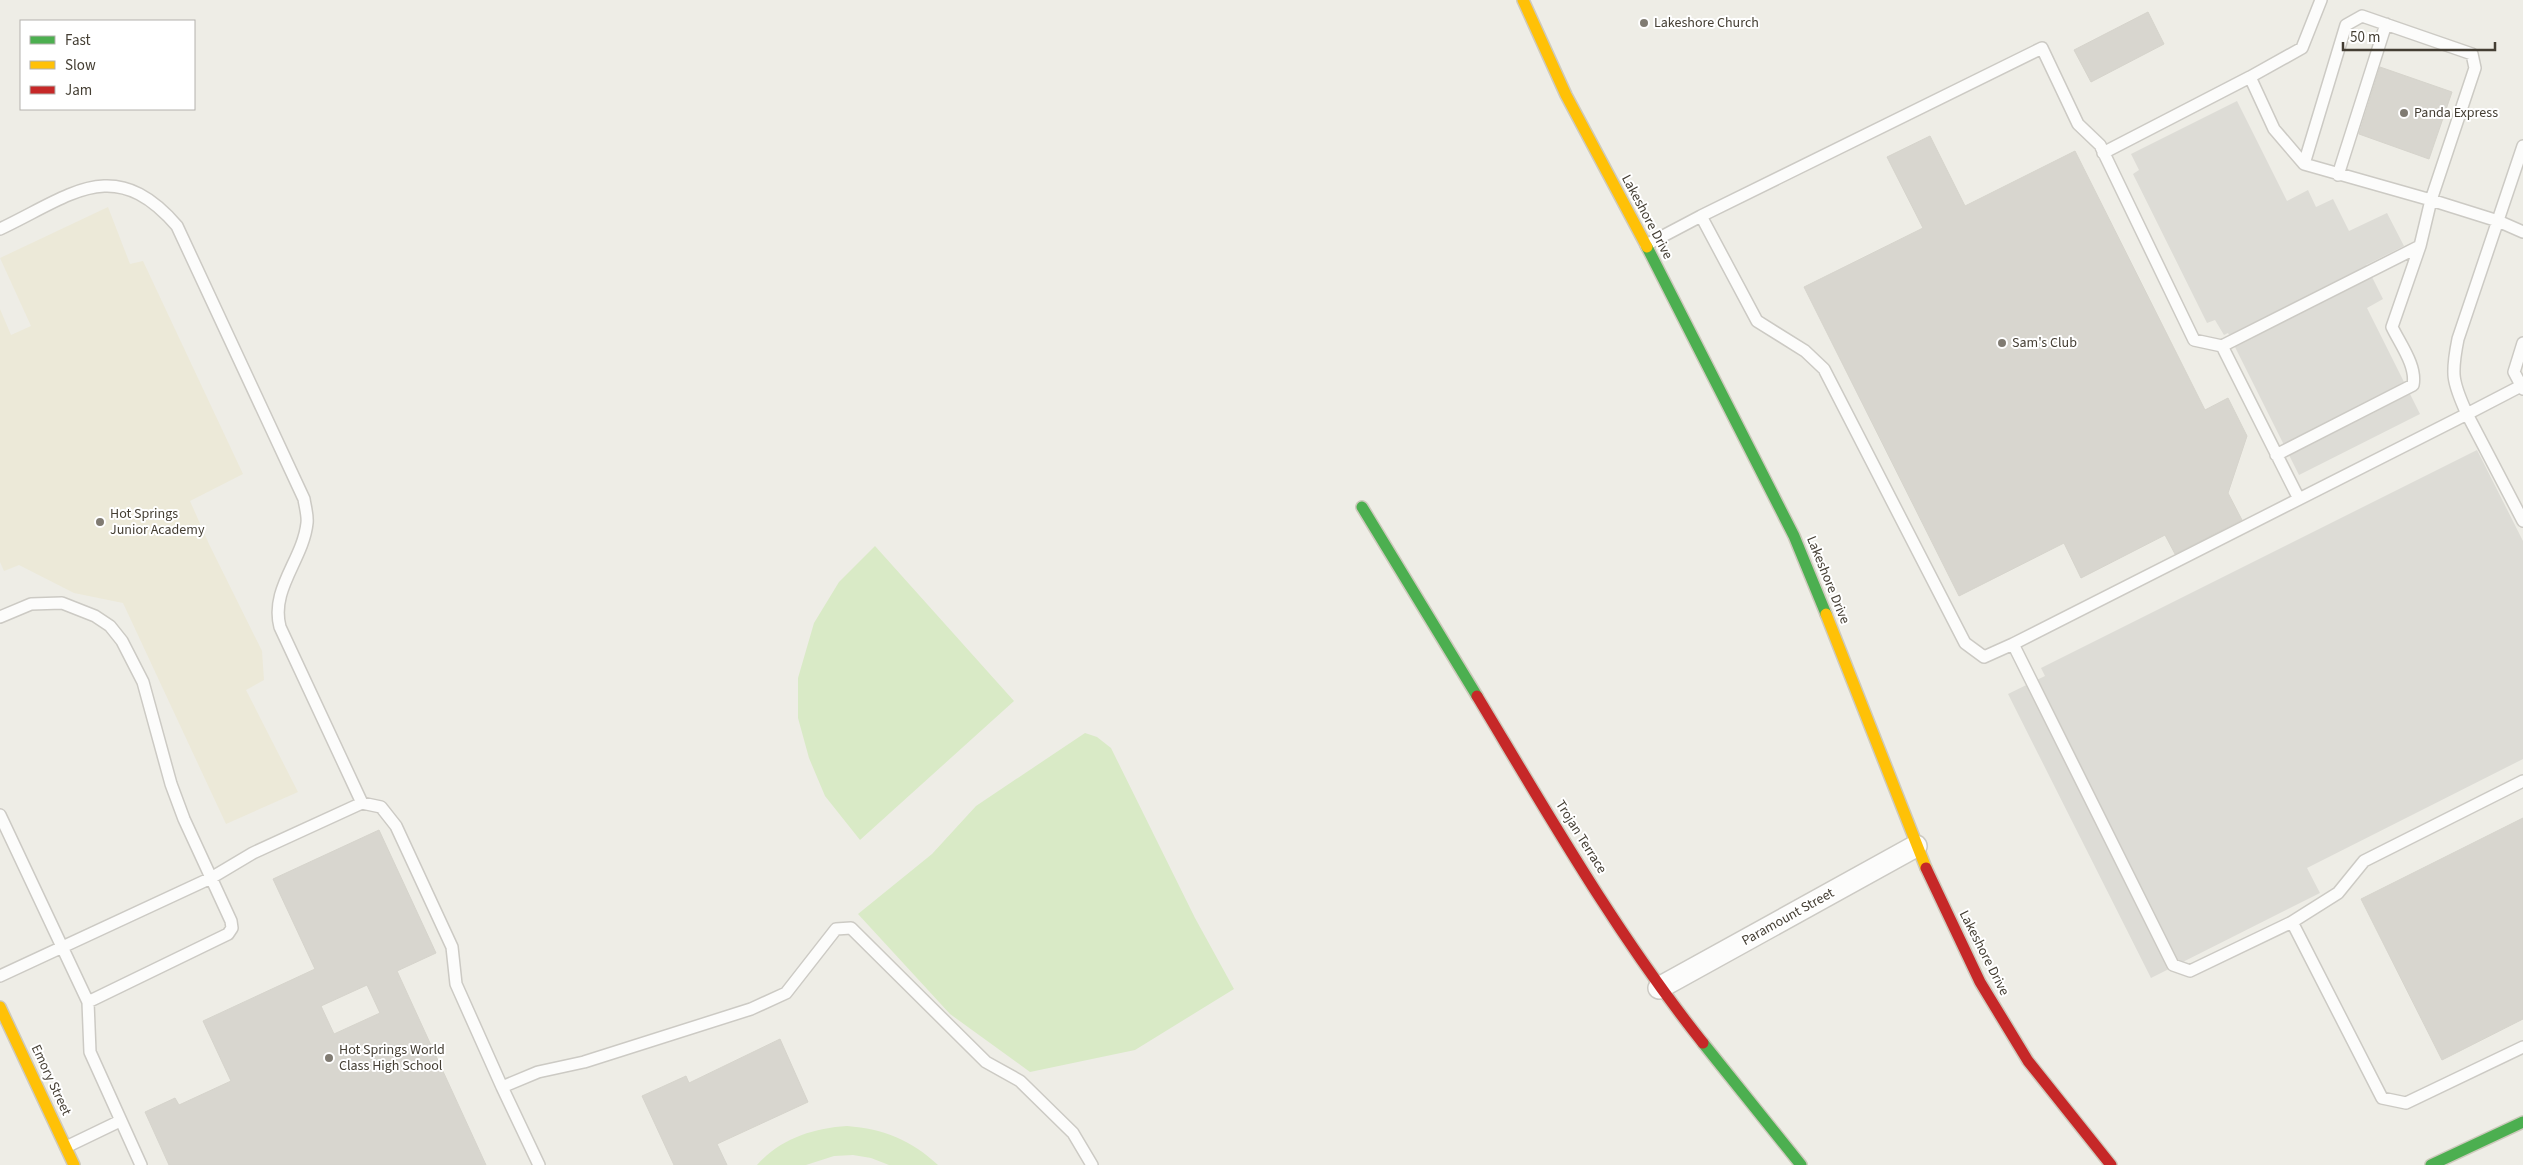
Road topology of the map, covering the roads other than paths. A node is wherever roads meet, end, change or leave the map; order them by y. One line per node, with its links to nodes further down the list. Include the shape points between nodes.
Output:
1 (1523, 0): 14 (street, Lakeshore Drive, via 1566,95)
2 (2321, 0): 4 (lane, via 2302,48)
3 (2386, 24): 7 (lane, via 2362,16 2346,25); 8 (lane); 9 (lane, via 2472,54 2475,68)
4 (2250, 77): 6 (lane); 7 (lane, via 2274,129)
5 (2523, 146): 11 (lane)
6 (2103, 152): 10 (lane, via 2078,124 2042,48); 17 (lane, via 2194,340)
7 (2304, 164): 8 (lane)
8 (2338, 175): 9 (lane)
9 (2431, 200): 11 (lane); 15 (lane)
10 (1701, 216): 14 (lane); 25 (lane, via 1757,321 1805,351 1824,369 1965,643 1984,657)
11 (2498, 221): 13 (lane); 19 (lane, via 2453,362 2454,384)
12 (0, 229): 27 (lane, via 91,186 111,185 138,192 160,207 177,226 304,499 307,522 294,564 277,602 277,614 280,627)
13 (2523, 232)
14 (1645, 246): 29 (street, Lakeshore Drive, via 1681,310 1794,536)
15 (2420, 246): 17 (lane); 20 (lane, via 2392,326 2410,362 2413,385)
16 (2523, 344): 18 (lane, via 2514,372)
17 (2222, 346): 20 (lane)
18 (2522, 388): 19 (lane)
19 (2467, 414): 21 (lane); 23 (lane)
20 (2276, 455): 21 (lane)
21 (2298, 499): 25 (lane)
22 (1362, 507): 34 (street, Trojan Terrace, via 1553,822)
23 (2523, 521)
24 (0, 617): 30 (lane, via 31,604 62,602 110,626 122,641 143,682 170,784)
25 (2013, 644): 31 (lane, via 2173,965 2190,971)
26 (2523, 781): 31 (lane, via 2364,862 2338,893)
27 (362, 803): 30 (lane, via 253,853); 38 (lane, via 382,807 396,826 452,947 456,984)
28 (0, 815): 32 (lane)
29 (1916, 846): 34 (street, Paramount Street); 47 (street, Lakeshore Drive, via 1980,982 2028,1061)
30 (210, 878): 32 (lane); 35 (lane, via 230,921 232,928 228,934)
31 (2292, 922): 37 (lane, via 2382,1098 2406,1103)
32 (61, 947): 33 (lane); 35 (lane)
33 (0, 976)
34 (1659, 988): 46 (street, Trojan Terrace)
35 (88, 1002): 39 (lane, via 90,1052)
36 (0, 1007): 41 (street, Emory Street)
37 (2523, 1047)
38 (502, 1087): 44 (lane); 45 (lane, via 538,1072 584,1062 751,1009 786,993 836,930 851,928 986,1062 1020,1081 1073,1133)
39 (120, 1121): 41 (lane); 43 (lane)
40 (2523, 1122): 48 (street)
41 (66, 1148): 42 (street, Emory Street)
42 (74, 1165)
43 (141, 1165)
44 (539, 1165)
45 (1092, 1165)
46 (1801, 1165)
47 (2111, 1165)
48 (2431, 1165)

